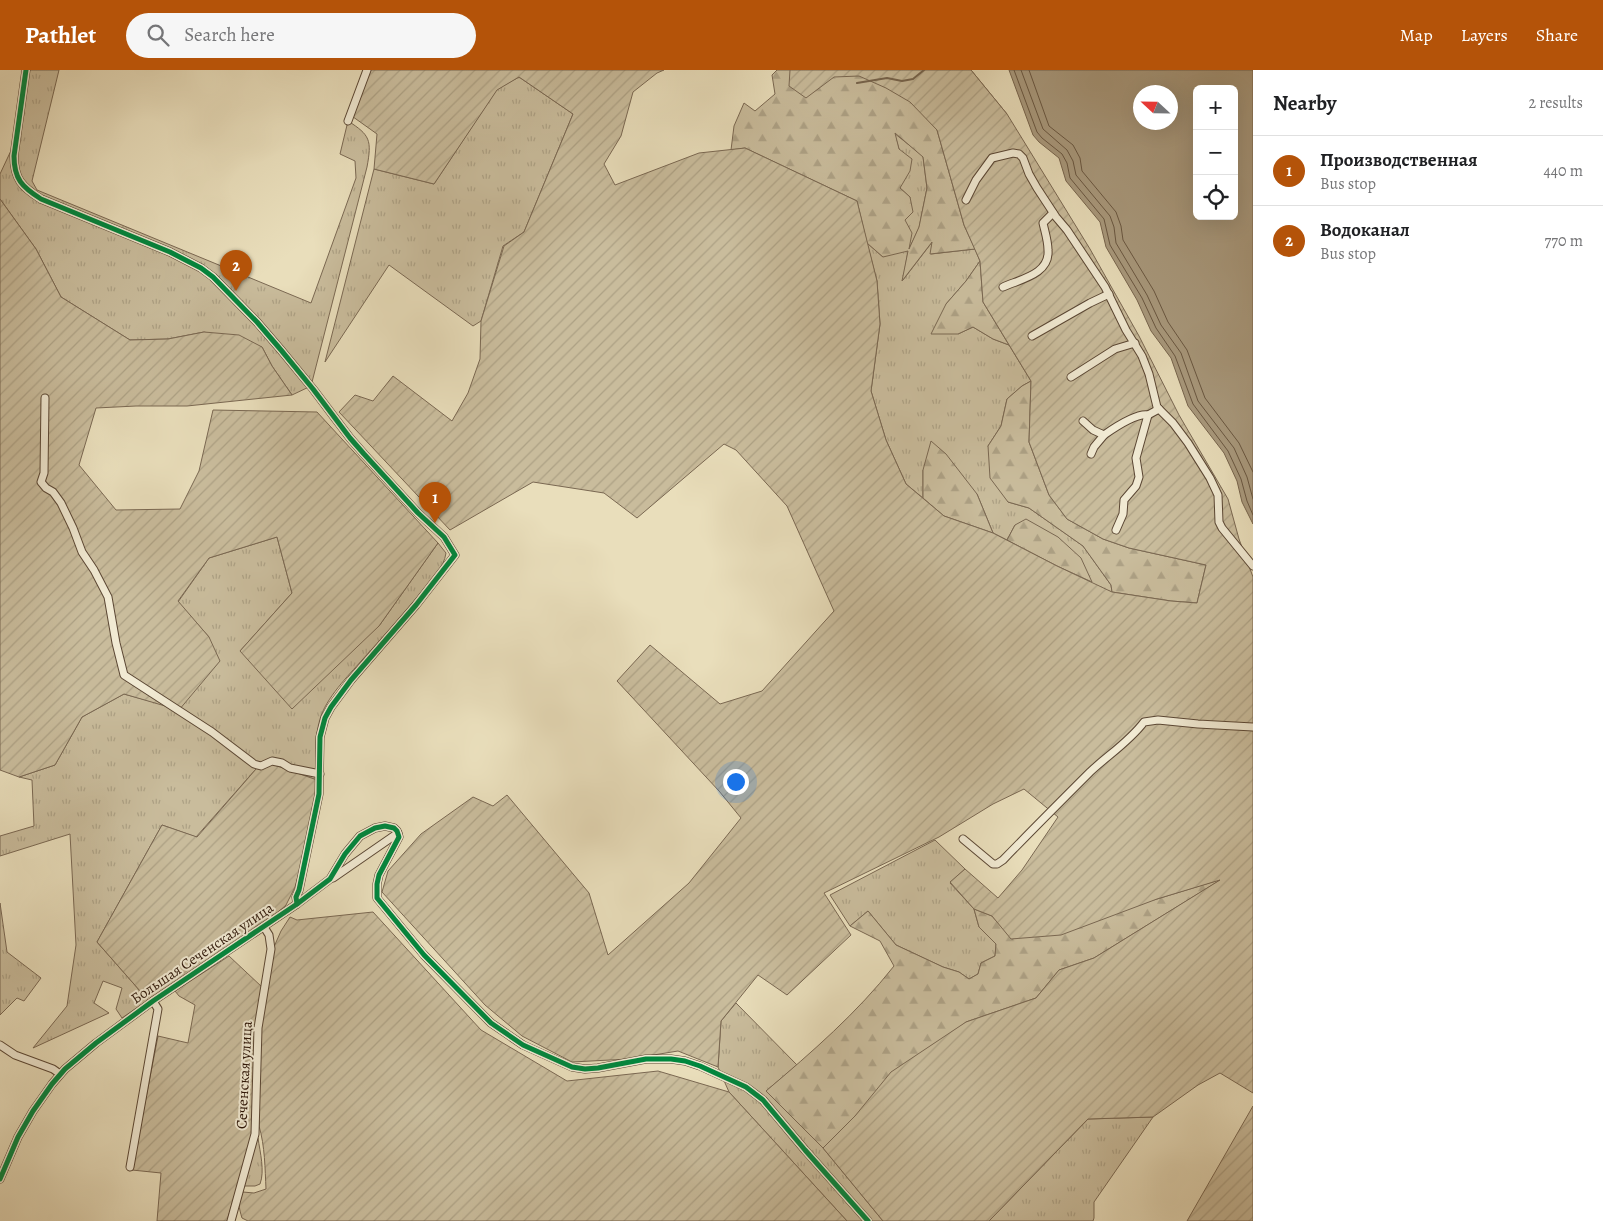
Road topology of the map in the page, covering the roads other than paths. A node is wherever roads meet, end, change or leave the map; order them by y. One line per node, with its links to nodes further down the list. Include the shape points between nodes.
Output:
1 (26, 70): 20 (street, via 14,156 16,175 25,188 41,199 188,260 214,277 312,386 359,449 444,537 455,555 331,707 320,737)
2 (367, 70): 3 (street)
3 (348, 121)
4 (966, 200): 5 (street, via 992,158 1013,152 1023,158)
5 (1053, 213): 6 (street, via 1043,223 1048,260 1040,272); 7 (street)
6 (1003, 287)
7 (1109, 294): 8 (street); 9 (street)
8 (1032, 336)
9 (1135, 343): 10 (street, via 1115,350); 12 (street, via 1149,374)
10 (1071, 377)
11 (45, 398): 20 (street, via 44,473 41,482 61,503 82,552 108,597 124,675 164,699 254,764 261,766 272,761)
12 (1159, 409): 13 (street); 18 (street, via 1200,461 1218,495 1222,528)
13 (1148, 415): 15 (street, via 1143,414 1115,427); 17 (street, via 1136,458 1139,477 1124,500 1123,514)
14 (1083, 421): 15 (street)
15 (1104, 436): 16 (street)
16 (1091, 454)
17 (1116, 530)
18 (1253, 566)
19 (1253, 727): 22 (street, via 1158,720 1144,722 997,864)
20 (320, 774): 24 (street)
21 (398, 833): 23 (street); 23 (street, Большая Сеченская улица, via 394,828 385,826 360,836); 32 (street, via 397,843 379,875 377,898 424,955 491,1023 523,1045 572,1067 598,1068 660,1058 685,1061 746,1087 763,1100)
22 (963, 838)
23 (330, 879): 24 (street, Большая Сеченская улица)
24 (297, 904): 25 (street, Большая Сеченская улица)
25 (264, 927): 26 (street, Большая Сеченская улица); 31 (street, Сеченская улица, via 271,949 258,1028 255,1134)
26 (153, 1001): 28 (street, Большая Сеченская улица); 29 (street, via 158,1009)
27 (0, 1045): 28 (street)
28 (60, 1074): 30 (street, Большая Сеченская улица, via 18,1137)
29 (130, 1167)
30 (0, 1179)
31 (232, 1221)
32 (868, 1221)

